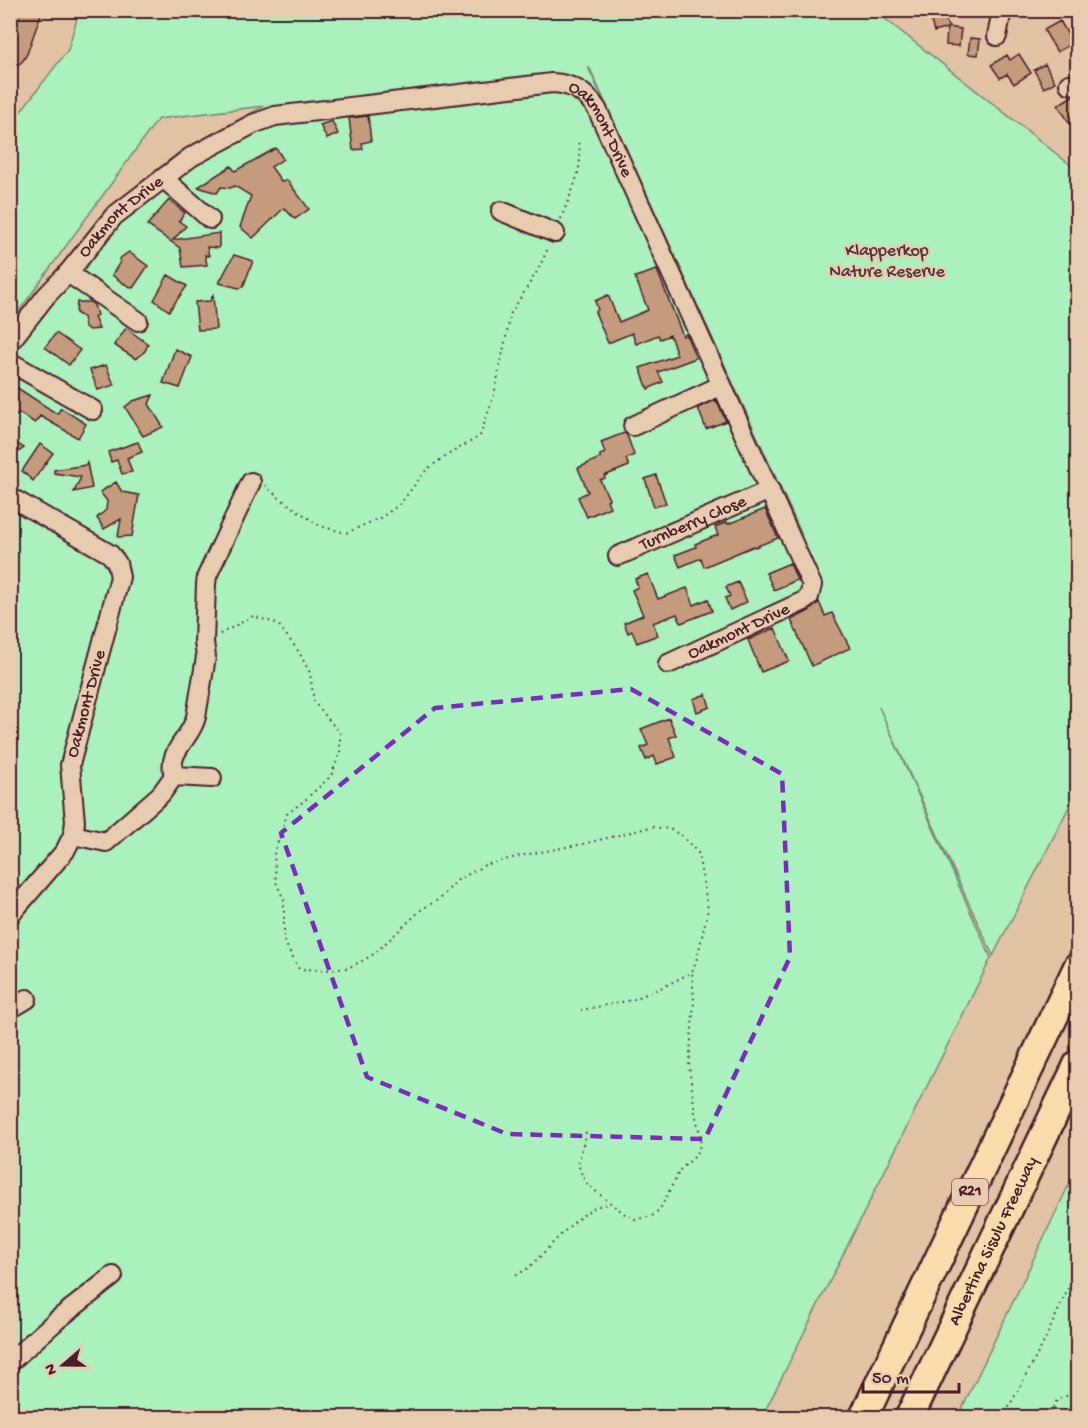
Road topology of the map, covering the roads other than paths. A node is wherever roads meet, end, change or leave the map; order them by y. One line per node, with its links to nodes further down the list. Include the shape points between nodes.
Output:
1 (1002, 10): 2 (street)
2 (997, 36)
3 (163, 178): 5 (street); 7 (street, Oakmont Drive, via 114,216); 11 (street, Oakmont Drive, via 191,157 275,116 552,83 572,86 586,94 597,109)
4 (501, 211): 6 (street)
5 (210, 219)
6 (555, 233)
7 (68, 273): 8 (street); 9 (street, Oakmont Drive)
8 (138, 321)
9 (10, 342)
10 (10, 362): 12 (street)
11 (722, 385): 13 (street); 15 (street, Oakmont Drive)
12 (93, 410)
13 (633, 426)
14 (251, 482): 19 (street, via 207,576 206,657 194,726 174,753)
15 (770, 490): 17 (street, Turnberry Close); 18 (street, Oakmont Drive, via 811,580 809,597)
16 (10, 497): 21 (street, Oakmont Drive, via 110,554 120,573 70,765)
17 (618, 556)
18 (668, 664)
19 (174, 776): 20 (street); 21 (street, via 161,794 106,842)
20 (212, 778)
21 (73, 836): 22 (street, via 65,851)
22 (10, 915)
23 (1077, 966): 29 (highway, R21)
24 (27, 999): 25 (street)
25 (10, 1009)
26 (1077, 1064): 30 (highway, Albertina Sisulu Freeway / R21)
27 (113, 1276): 28 (street)
28 (10, 1362)
29 (863, 1418)
30 (909, 1418)

